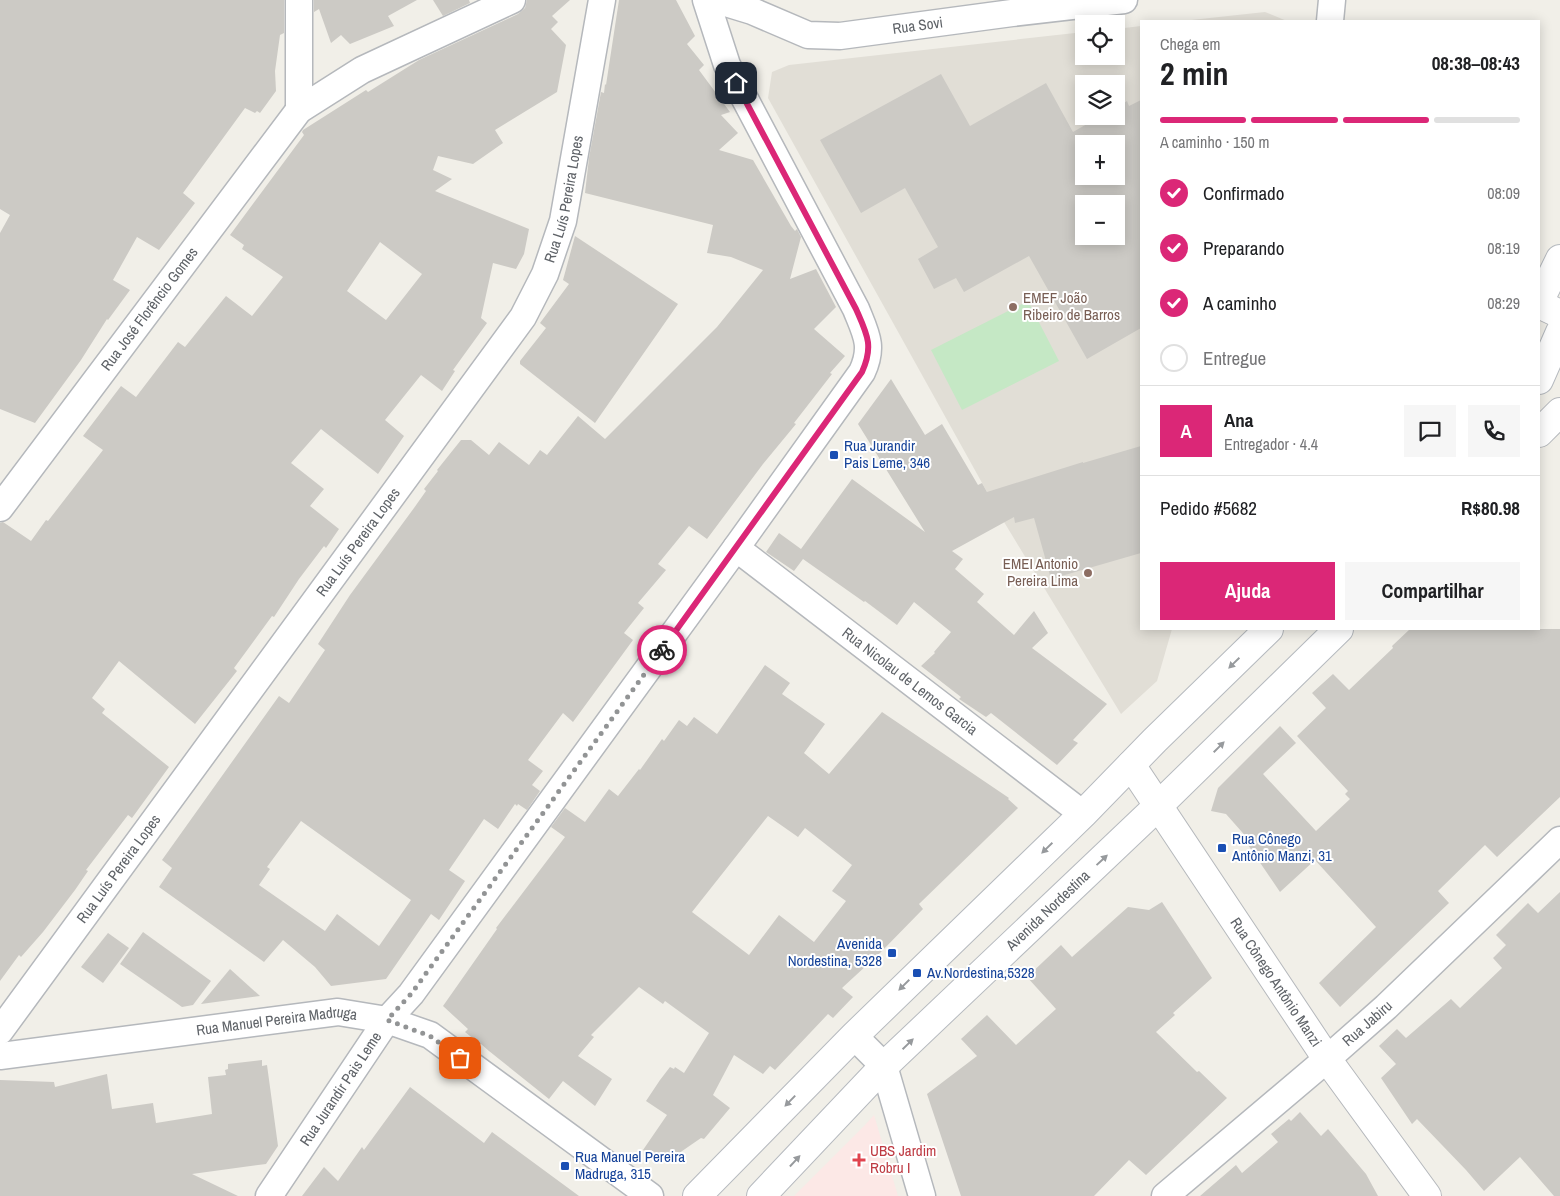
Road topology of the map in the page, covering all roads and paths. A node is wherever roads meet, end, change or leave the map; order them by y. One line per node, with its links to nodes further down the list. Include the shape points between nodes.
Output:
1 (298, 0): 10 (street)
2 (512, 0): 10 (street, Rua José Florêncio Gomes, via 362,70)
3 (602, 0): 28 (street, Rua Luís Pereira Lopes, via 563,221 545,274 523,318)
4 (706, 0): 20 (street, Rua Jurandir Pais Leme, via 727,65 852,301 868,339 867,361 862,372)
5 (716, 0): 8 (street, Rua Sovi, via 752,11 808,35 840,36)
6 (1124, 0): 8 (street, Rua Sovi)
7 (1332, 0): 9 (street)
8 (1013, 6)
9 (1330, 20)
10 (299, 110): 19 (street, Rua José Florêncio Gomes)
11 (1560, 259): 12 (main road)
12 (1540, 301)
13 (1540, 304): 14 (main road)
14 (1560, 314)
15 (1560, 332): 16 (main road)
16 (1540, 378)
17 (1560, 412): 18 (main road)
18 (1540, 432)
19 (0, 508)
20 (736, 548): 25 (street, Rua Nicolau de Lemos Garcia); 27 (street, Rua Jurandir Pais Leme, via 411,994)
21 (1268, 630): 23 (main road, one-way to 23)
22 (1338, 630): 24 (main road, Avenida Nordestina, one-way to 22)
23 (1131, 765): 24 (main road, Rua Cônego Antônio Manzi); 25 (main road)
24 (1158, 806): 31 (main road, Rua Cônego Antônio Manzi); 32 (main road, Avenida Nordestina, one-way to 24)
25 (1082, 814): 29 (main road, one-way to 29)
26 (1554, 850): 31 (street, Rua Jabiru)
27 (387, 1020): 30 (street, Rua Manuel Pereira Madruga, via 338,1012); 33 (street, Rua Jurandir Pais Leme); 34 (street, Rua Manuel Pereira Madruga, via 430,1036)
28 (0, 1032)
29 (854, 1036): 32 (street); 35 (main road, one-way to 35)
30 (0, 1056)
31 (1327, 1059): 38 (street, Rua Jabiru); 39 (main road, Rua Cônego Antônio Manzi)
32 (884, 1066): 36 (main road, Avenida Nordestina, one-way to 32); 37 (street)
33 (269, 1196)
34 (650, 1196)
35 (697, 1196)
36 (761, 1196)
37 (922, 1196)
38 (1165, 1196)
39 (1427, 1196)

